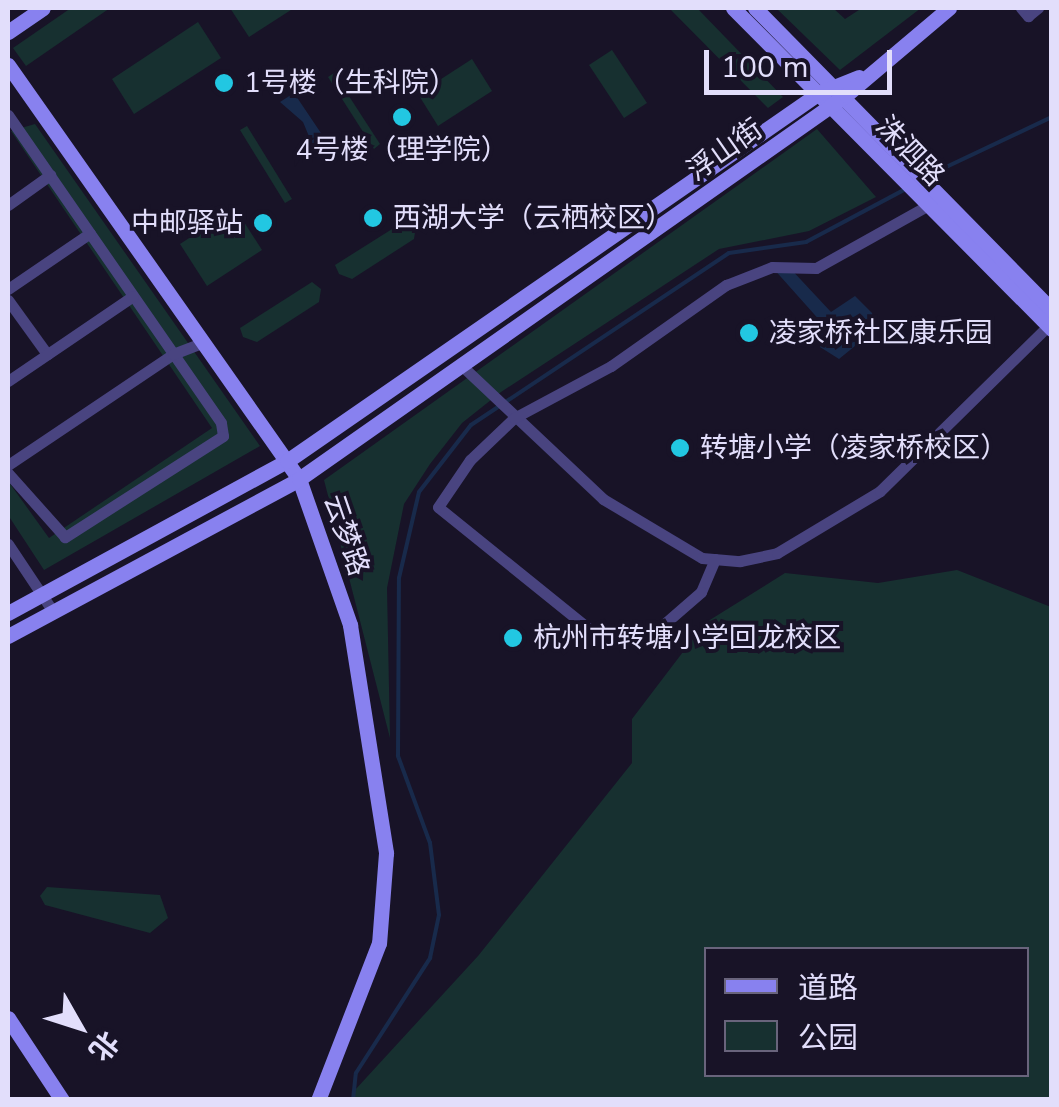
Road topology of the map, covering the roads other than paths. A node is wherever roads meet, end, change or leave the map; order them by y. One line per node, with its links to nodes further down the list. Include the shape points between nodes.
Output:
1 (42, 8): 7 (main road)
2 (733, 8): 10 (main road, 洙泗路)
3 (755, 8): 9 (main road, 洙泗路)
4 (949, 8): 9 (main road, 浮山街)
5 (1021, 8): 6 (street, via 1028,16)
6 (1038, 8)
7 (8, 32)
8 (8, 65): 20 (main road, 云梦路)
9 (841, 90): 10 (main road, 浮山街); 19 (main road, 洙泗路)
10 (825, 99): 14 (main road, 洙泗路); 23 (main road, 浮山街); 26 (main road, 浮山街)
11 (8, 115): 12 (street)
12 (50, 175): 13 (street); 15 (street)
13 (8, 204)
14 (927, 206): 19 (main road, 洙泗路); 25 (street, via 816,268 772,267 726,285 610,366)
15 (90, 233): 16 (street); 17 (street)
16 (8, 289)
17 (133, 296): 21 (street); 22 (street)
18 (8, 300): 21 (street)
19 (1050, 321): 31 (street, via 880,490 842,518 777,553)
20 (202, 343): 22 (street); 26 (main road, 云梦路)
21 (47, 354): 24 (street)
22 (173, 354): 27 (street); 28 (street, via 221,423 223,436 66,537)
23 (462, 365): 25 (street); 29 (main road, 浮山街)
24 (8, 381)
25 (510, 414): 31 (street, via 602,500 659,538); 31 (street, via 438,506 604,641 648,638 701,592)
26 (287, 461): 29 (main road, 云梦路); 32 (main road, 浮山街)
27 (8, 464)
28 (8, 472)
29 (299, 478): 33 (main road, 浮山街); 38 (main road, 云梦路, via 350,625 386,853 379,943)
30 (8, 544): 32 (street)
31 (716, 559)
32 (42, 593): 33 (street); 34 (main road, 浮山街)
33 (52, 610): 35 (main road, 浮山街)
34 (8, 613)
35 (8, 636)
36 (8, 1018): 37 (main road)
37 (62, 1100)
38 (318, 1100)

